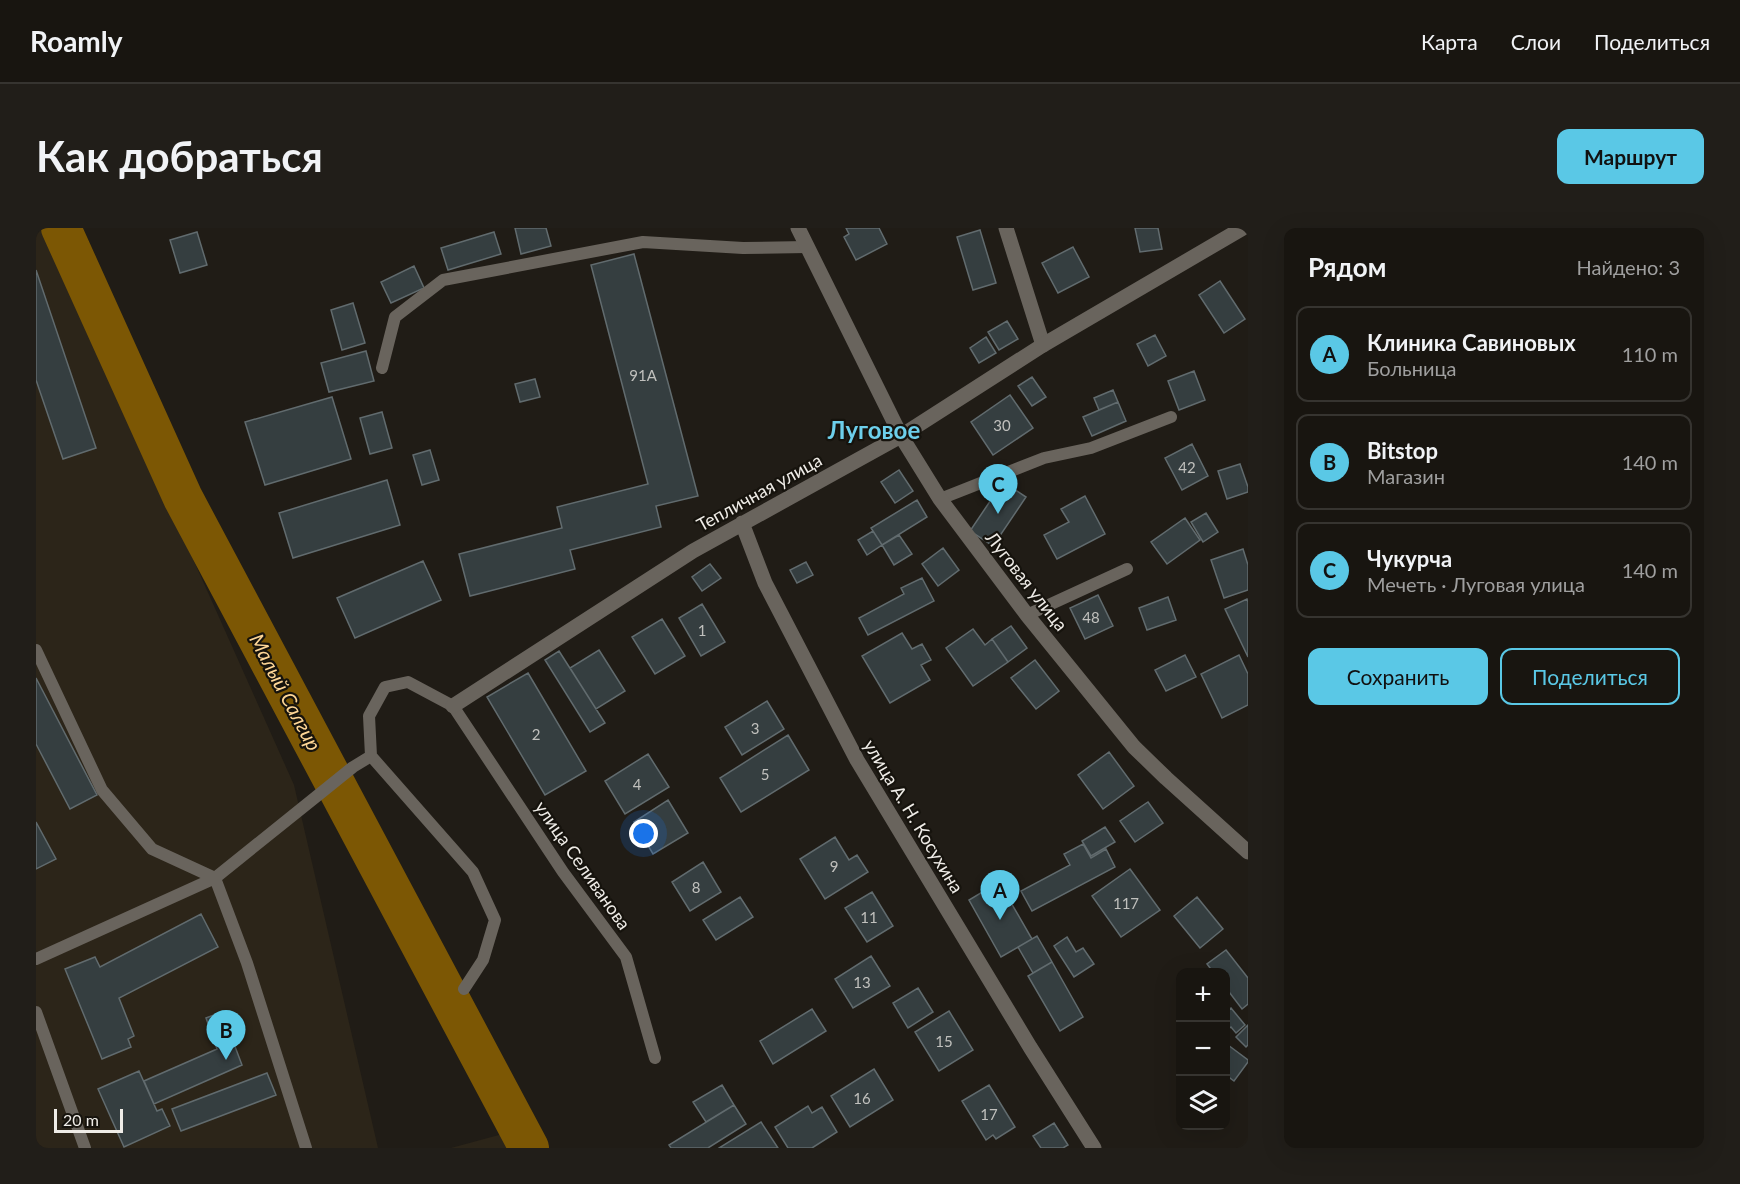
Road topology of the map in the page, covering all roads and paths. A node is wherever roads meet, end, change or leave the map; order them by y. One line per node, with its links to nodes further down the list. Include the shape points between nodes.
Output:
1 (798, 228): 4 (street, Луговая улица)
2 (1006, 228): 5 (street)
3 (1243, 228): 5 (street, Тепличная улица)
4 (807, 247): 6 (lane, via 643,242 444,280 395,316); 8 (street, Луговая улица)
5 (1043, 345): 8 (street, Тепличная улица)
6 (382, 368)
7 (1171, 417): 9 (lane, via 1091,448 1044,458)
8 (901, 436): 9 (street, Луговая улица); 10 (street, Тепличная улица)
9 (940, 500): 12 (street, Луговая улица)
10 (742, 523): 14 (street, Тепличная улица); 24 (street, улица А. Н. Косухина, via 765,583 857,760)
11 (1126, 569): 12 (lane)
12 (1027, 615): 16 (street, Луговая улица, via 1134,747)
13 (36, 650): 17 (lane, via 102,790 152,849)
14 (453, 706): 15 (lane, via 408,682 385,687 369,716); 21 (lane, улица Селиванова, via 563,872 626,957)
15 (371, 756): 17 (lane); 19 (lane, via 473,872 495,920 483,960)
16 (1248, 852)
17 (215, 878): 18 (lane); 23 (lane, via 247,963)
18 (36, 959)
19 (464, 989)
20 (36, 1012): 22 (lane)
21 (655, 1058)
22 (85, 1148)
23 (306, 1148)
24 (1094, 1148)

